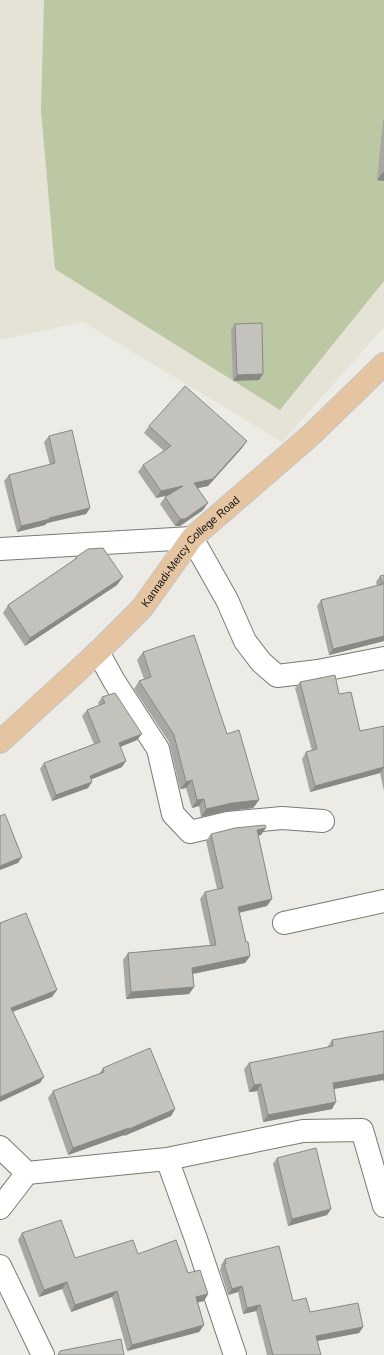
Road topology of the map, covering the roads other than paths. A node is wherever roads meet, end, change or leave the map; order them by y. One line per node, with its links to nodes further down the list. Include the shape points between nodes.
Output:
1 (384, 364): 2 (main road, Kannadi-Mercy College Road, via 311,435)
2 (192, 538): 3 (street); 4 (main road, Kannadi-Mercy College Road, via 142,608); 5 (street, via 227,600 245,641 261,662 277,676)
3 (0, 548)
4 (98, 652): 6 (main road, Kannadi-Mercy College Road); 7 (street, via 114,682 158,749 173,814 190,832 228,823 282,818)
5 (384, 658)
6 (0, 742)
7 (322, 821)
8 (384, 901): 9 (street)
9 (284, 923)
10 (0, 1148): 12 (street)
11 (167, 1159): 12 (street); 13 (street, via 303,1131 362,1130); 17 (street)
12 (27, 1173): 14 (street)
13 (384, 1206)
14 (0, 1208)
15 (0, 1266): 16 (street)
16 (43, 1355)
17 (235, 1355)

